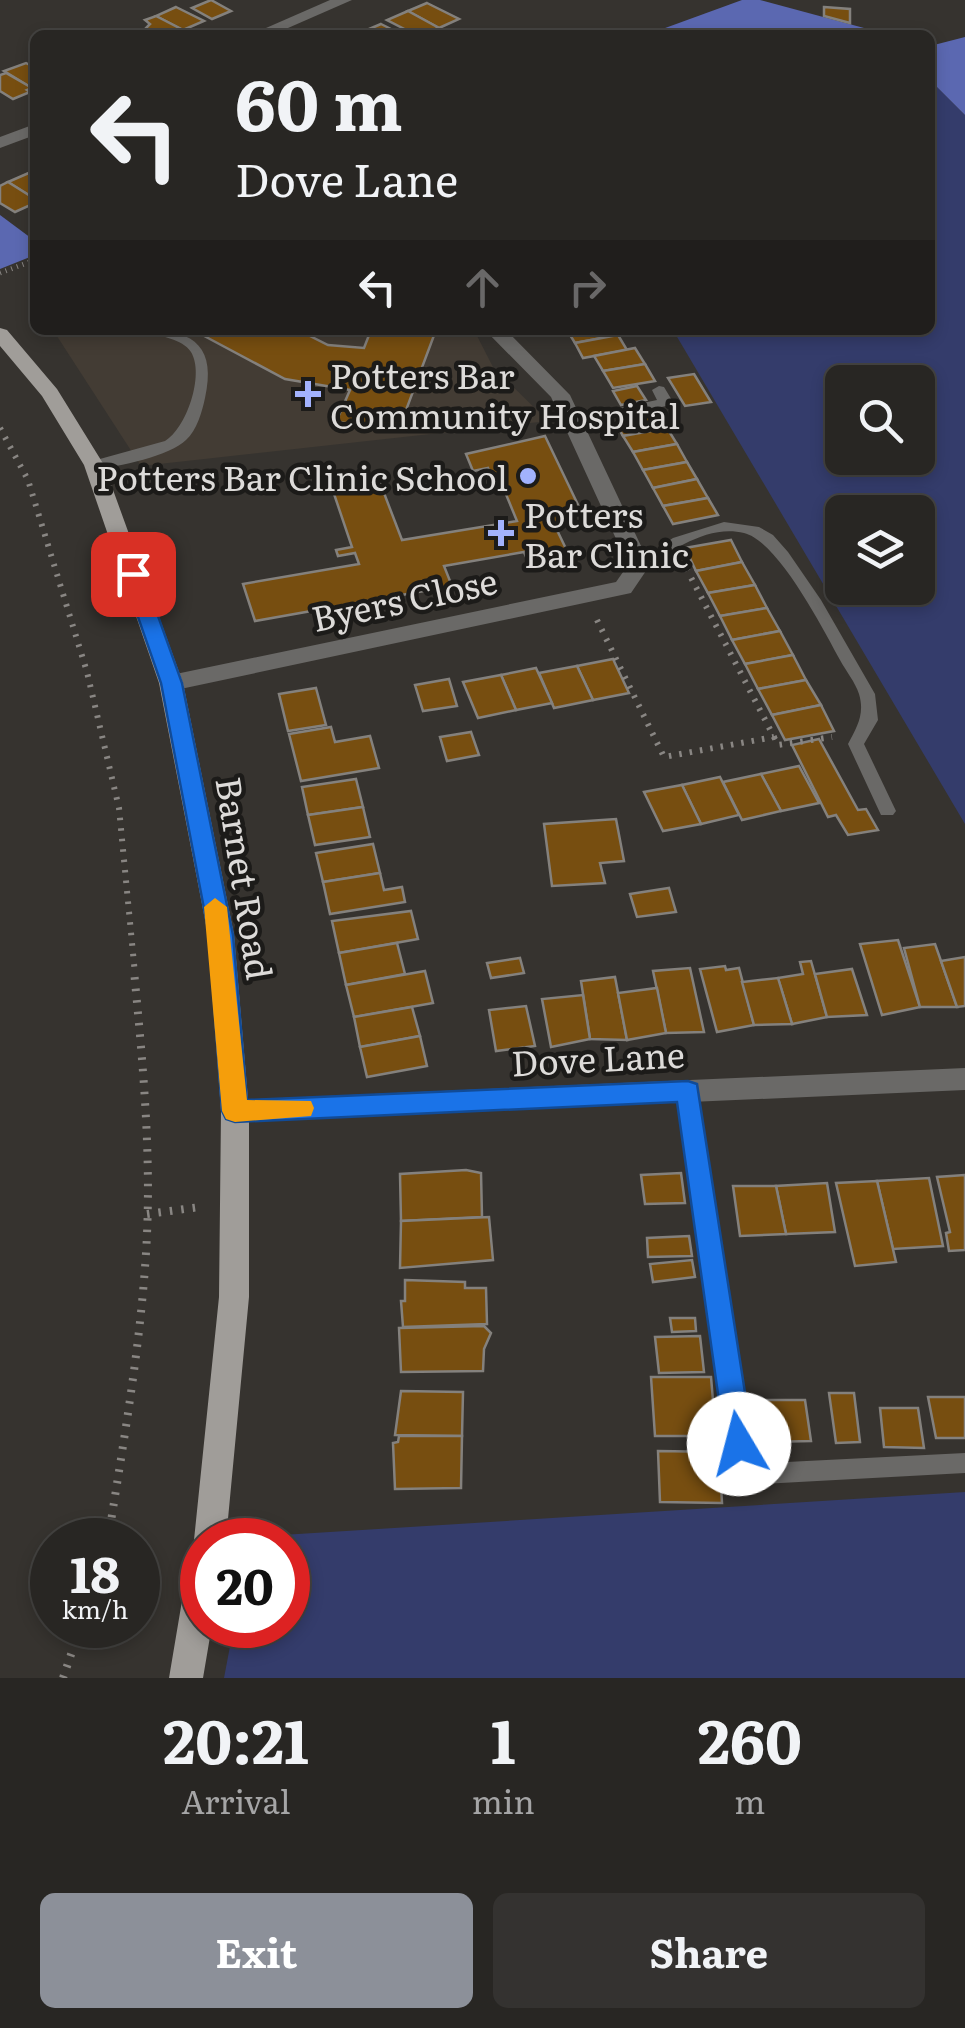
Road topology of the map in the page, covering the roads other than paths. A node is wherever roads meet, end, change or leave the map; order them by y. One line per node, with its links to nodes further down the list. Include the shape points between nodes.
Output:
1 (344, 0): 2 (street)
2 (270, 30)
3 (30, 131): 4 (street)
4 (0, 143)
5 (0, 334): 10 (main road, Barnet Road, via 50,392)
6 (170, 335): 10 (lane, via 199,354 194,418 176,442)
7 (500, 335): 9 (street, via 560,395)
8 (659, 390): 9 (lane, via 666,402)
9 (572, 422): 11 (street)
10 (94, 465): 12 (main road, Barnet Road)
11 (639, 565): 12 (street, Byers Close, via 623,588); 13 (lane, via 672,543 722,527 756,530 786,557 867,694 870,720 856,744)
12 (171, 683): 16 (main road, Barnet Road, via 221,935)
13 (887, 811)
14 (965, 1078): 15 (street, Dove Lane)
15 (688, 1091): 16 (street, Dove Lane); 17 (lane, via 739,1444 762,1474)
16 (235, 1111): 18 (main road, Barnet Road, via 234,1297)
17 (965, 1463)
18 (212, 1518)
19 (191, 1648): 20 (main road)
20 (186, 1678)

